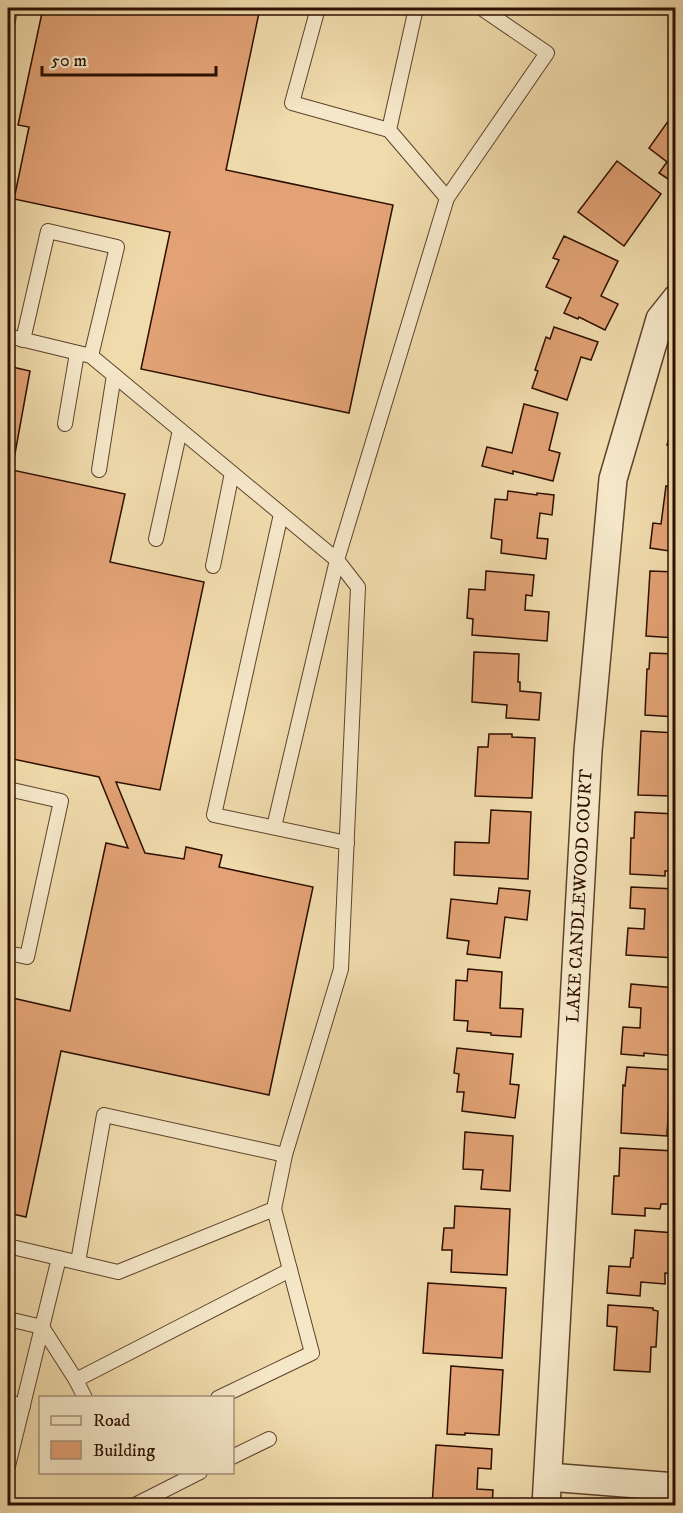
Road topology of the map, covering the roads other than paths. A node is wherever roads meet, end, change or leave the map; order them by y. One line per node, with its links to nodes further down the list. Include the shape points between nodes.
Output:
1 (10, 8): 5 (lane)
2 (318, 8): 6 (lane, via 292,103)
3 (416, 8): 6 (lane)
4 (481, 8): 7 (lane, via 547,52)
5 (8, 21)
6 (389, 130): 7 (lane)
7 (447, 198): 20 (lane)
8 (675, 299): 43 (street, LAKE CANDLEWOOD COURT, via 660,319 613,479 588,751)
9 (8, 336): 10 (lane)
10 (23, 340): 11 (lane); 12 (lane, via 48,231 105,244 117,247)
11 (77, 353): 12 (lane); 14 (lane)
12 (92, 356): 13 (lane)
13 (114, 375): 15 (lane); 16 (lane)
14 (65, 424)
15 (180, 430): 17 (lane); 19 (lane)
16 (99, 470)
17 (232, 473): 18 (lane); 21 (lane)
18 (281, 514): 20 (lane); 23 (lane, via 214,815)
19 (156, 538)
20 (337, 560): 23 (lane); 24 (lane, via 358,587)
21 (213, 566)
22 (8, 789): 25 (lane, via 61,801 27,957)
23 (274, 828): 24 (lane)
24 (347, 843): 26 (lane, via 341,969)
25 (8, 953)
26 (285, 1155): 27 (lane); 30 (lane, via 104,1115)
27 (274, 1209): 30 (lane, via 118,1272); 31 (lane)
28 (8, 1246): 29 (lane)
29 (59, 1258): 30 (lane); 33 (lane)
30 (78, 1262)
31 (290, 1270): 34 (lane); 36 (lane, via 312,1353)
32 (8, 1320): 33 (lane)
33 (42, 1327): 34 (lane); 38 (lane)
34 (76, 1380): 35 (lane)
35 (84, 1396)
36 (222, 1396)
37 (8, 1402): 38 (lane)
38 (23, 1406): 41 (lane)
39 (269, 1439): 40 (lane)
40 (234, 1456)
41 (8, 1466)
42 (198, 1474): 45 (lane)
43 (548, 1477): 44 (street); 46 (street, LAKE CANDLEWOOD COURT)
44 (675, 1486)
45 (133, 1506)
46 (546, 1506)

